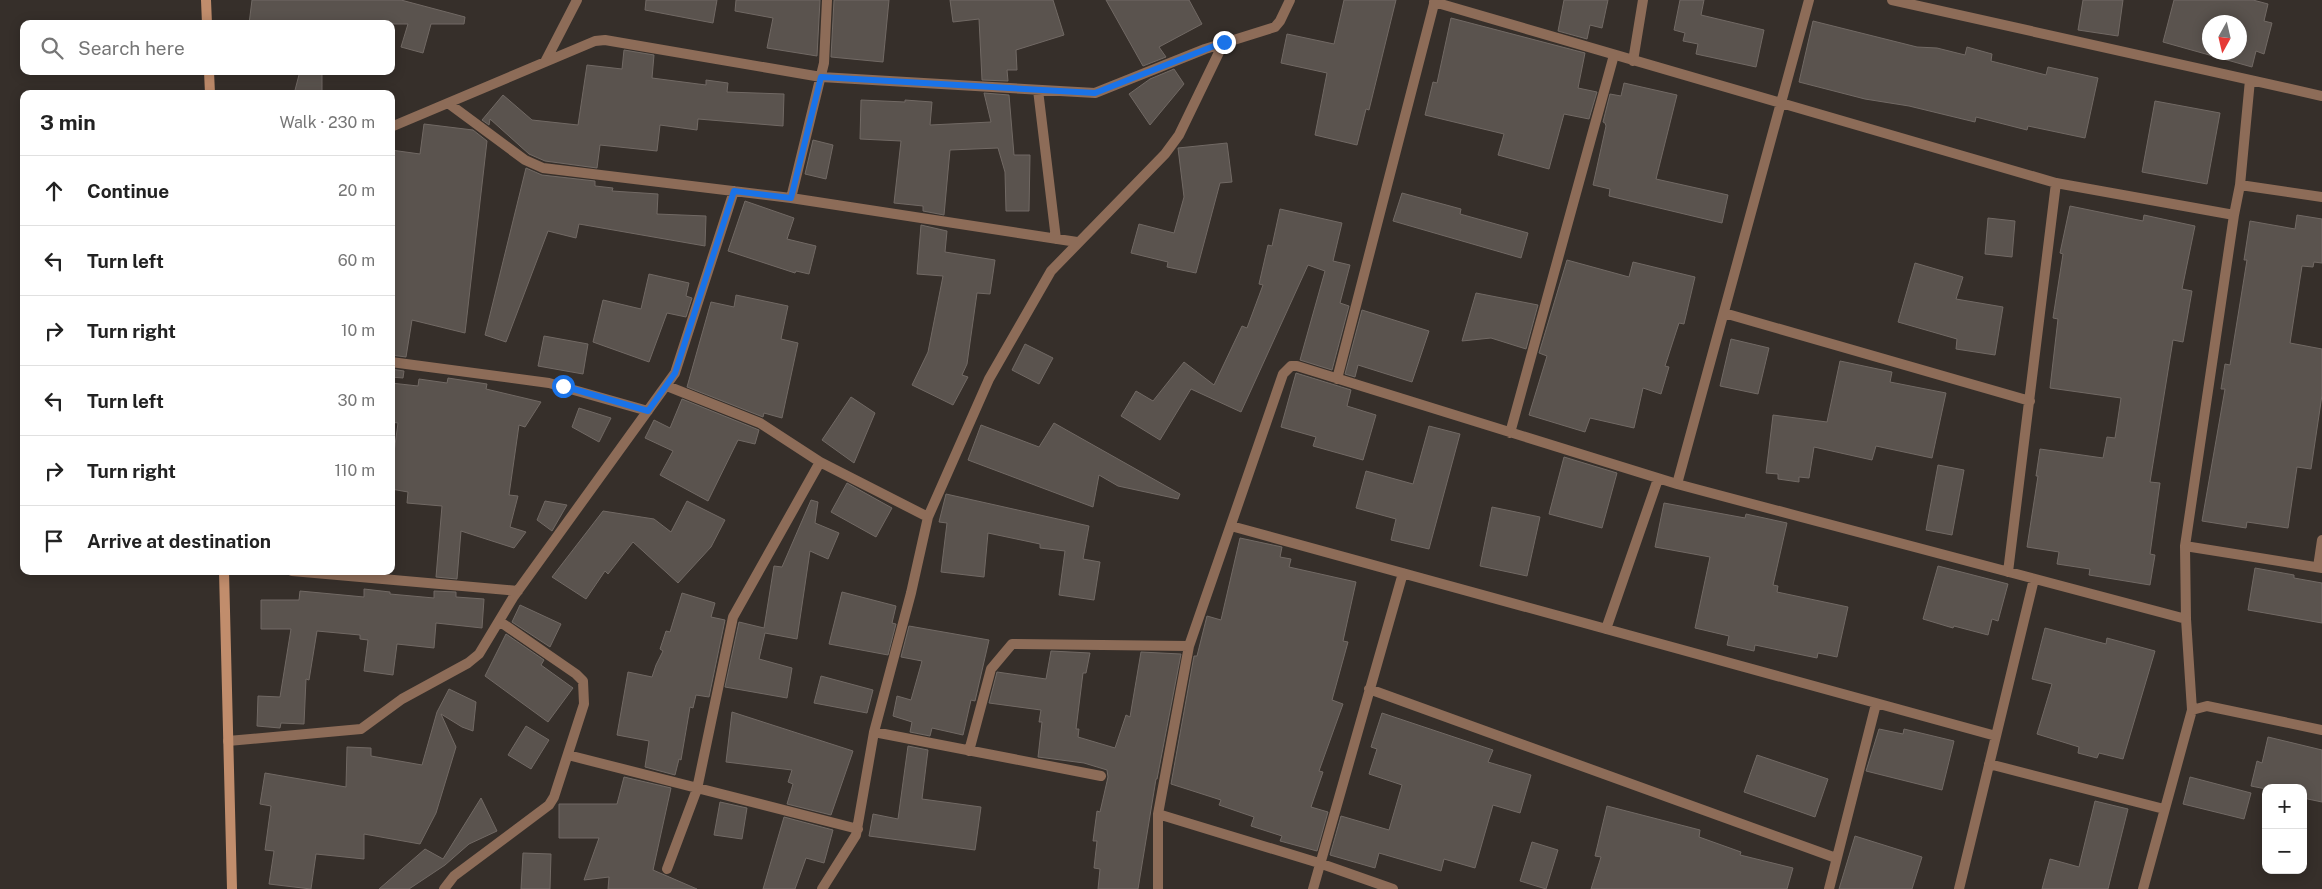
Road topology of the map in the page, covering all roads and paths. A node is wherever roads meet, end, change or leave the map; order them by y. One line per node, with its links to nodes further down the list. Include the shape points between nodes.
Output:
1 (206, 0): 9 (street)
2 (577, 0): 13 (street)
3 (827, 0): 15 (street, via 825,58)
4 (1290, 0): 10 (street, via 1278,24)
5 (1643, 0): 12 (street)
6 (1809, 0): 21 (street)
7 (1892, 0): 16 (street)
8 (1434, 1): 11 (street); 33 (street)
9 (207, 20)
10 (1224, 42): 18 (street, via 1104,91); 30 (street, via 1172,145)
11 (1614, 55): 12 (street); 37 (street)
12 (1633, 61): 21 (street)
13 (545, 62): 15 (street, via 595,41 616,41); 20 (street)
14 (209, 75): 17 (street)
15 (821, 77): 18 (street); 27 (street)
16 (2250, 80): 19 (street); 24 (street)
17 (210, 90)
18 (1038, 90): 29 (street)
19 (2322, 96)
20 (448, 103): 22 (street); 25 (street, via 535,165)
21 (1781, 104): 23 (street); 31 (street)
22 (395, 125)
23 (2056, 184): 28 (street); 35 (street)
24 (2240, 185): 26 (street); 28 (street)
25 (734, 191): 27 (street); 34 (street, via 678,364)
26 (2322, 197)
27 (791, 198): 29 (street)
28 (2234, 216): 44 (street)
29 (1056, 239): 30 (street)
30 (1077, 242): 41 (street, via 1051,271 994,369)
31 (1724, 313): 35 (street); 40 (street)
32 (395, 363): 36 (street, via 549,382)
33 (1337, 379): 37 (street); 42 (street, via 1297,366 1286,369)
34 (666, 386): 36 (street); 38 (street, via 760,423)
35 (2030, 401): 47 (street)
36 (648, 411): 51 (street)
37 (1510, 433): 39 (street)
38 (820, 462): 41 (street); 67 (street, via 733,617)
39 (1658, 479): 40 (street); 54 (street)
40 (1677, 484): 47 (street)
41 (928, 517): 60 (street)
42 (1231, 526): 46 (street); 55 (street)
43 (2322, 540): 45 (street)
44 (2185, 546): 45 (street); 52 (street)
45 (2320, 567)
46 (1403, 572): 54 (street); 56 (street)
47 (2008, 572): 50 (street)
48 (224, 575): 62 (street)
49 (337, 575): 51 (street)
50 (2034, 579): 52 (street); 61 (street)
51 (518, 591): 53 (street)
52 (2186, 619): 58 (street)
53 (499, 621): 62 (street, via 473,660 402,699 361,729); 64 (street, via 583,681 584,704)
54 (1606, 629): 57 (street)
55 (1189, 646): 63 (street, via 1012,644 991,669); 69 (street)
56 (1369, 689): 71 (street); 72 (street)
57 (1876, 704): 61 (street); 71 (street)
58 (2192, 710): 59 (street, via 2207,706); 68 (street)
59 (2322, 730)
60 (874, 732): 63 (street); 70 (street)
61 (1996, 736): 65 (street)
62 (228, 741): 74 (street)
63 (969, 751): 66 (street)
64 (568, 755): 67 (street); 75 (street, via 549,804 454,876)
65 (1989, 764): 68 (street); 81 (street)
66 (1101, 776)
67 (697, 789): 70 (street); 73 (street)
68 (2164, 809): 82 (street)
69 (1158, 814): 72 (street); 77 (street)
70 (858, 829): 76 (street)
71 (1836, 858): 80 (street)
72 (1319, 863): 78 (street); 79 (street)
73 (666, 869)
74 (232, 889)
75 (444, 889)
76 (822, 889)
77 (1158, 889)
78 (1313, 889)
79 (1393, 889)
80 (1830, 889)
81 (1959, 889)
82 (2142, 889)

